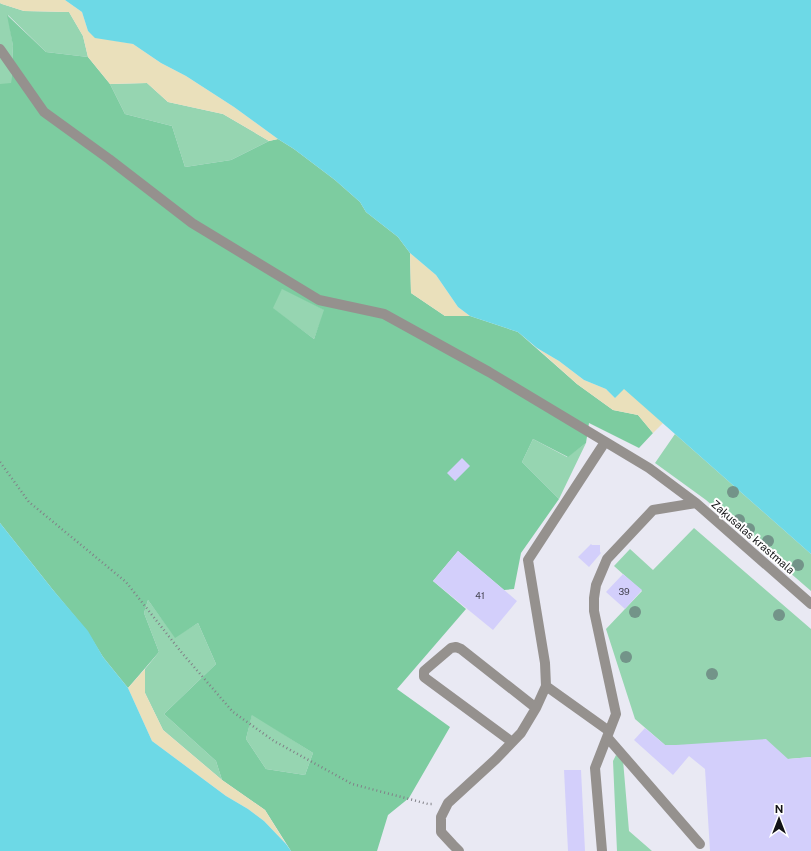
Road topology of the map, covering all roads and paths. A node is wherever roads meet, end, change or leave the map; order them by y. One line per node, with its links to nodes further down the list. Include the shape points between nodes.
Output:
1 (0, 49): 2 (street, Zaķusalas krastmala, via 44,112 192,223 319,300 384,314 489,372)
2 (605, 442): 4 (street, Zaķusalas krastmala, via 649,468); 6 (street, via 528,560 545,663)
3 (0, 462): 10 (path, via 28,502 126,582 233,712 274,741 352,784 428,804)
4 (696, 503): 5 (street, Zaķusalas krastmala); 8 (street, via 653,510 607,560 596,585 594,610 616,714)
5 (811, 604)
6 (546, 686): 7 (street); 8 (street)
7 (536, 708): 9 (street, via 521,733); 9 (street, via 456,647 451,648 424,671 424,676 428,680)
8 (608, 734): 11 (street); 13 (street, via 595,768)
9 (512, 742): 10 (street)
10 (448, 803): 12 (street, via 441,817 441,832)
11 (700, 844)
12 (459, 851)
13 (602, 851)

